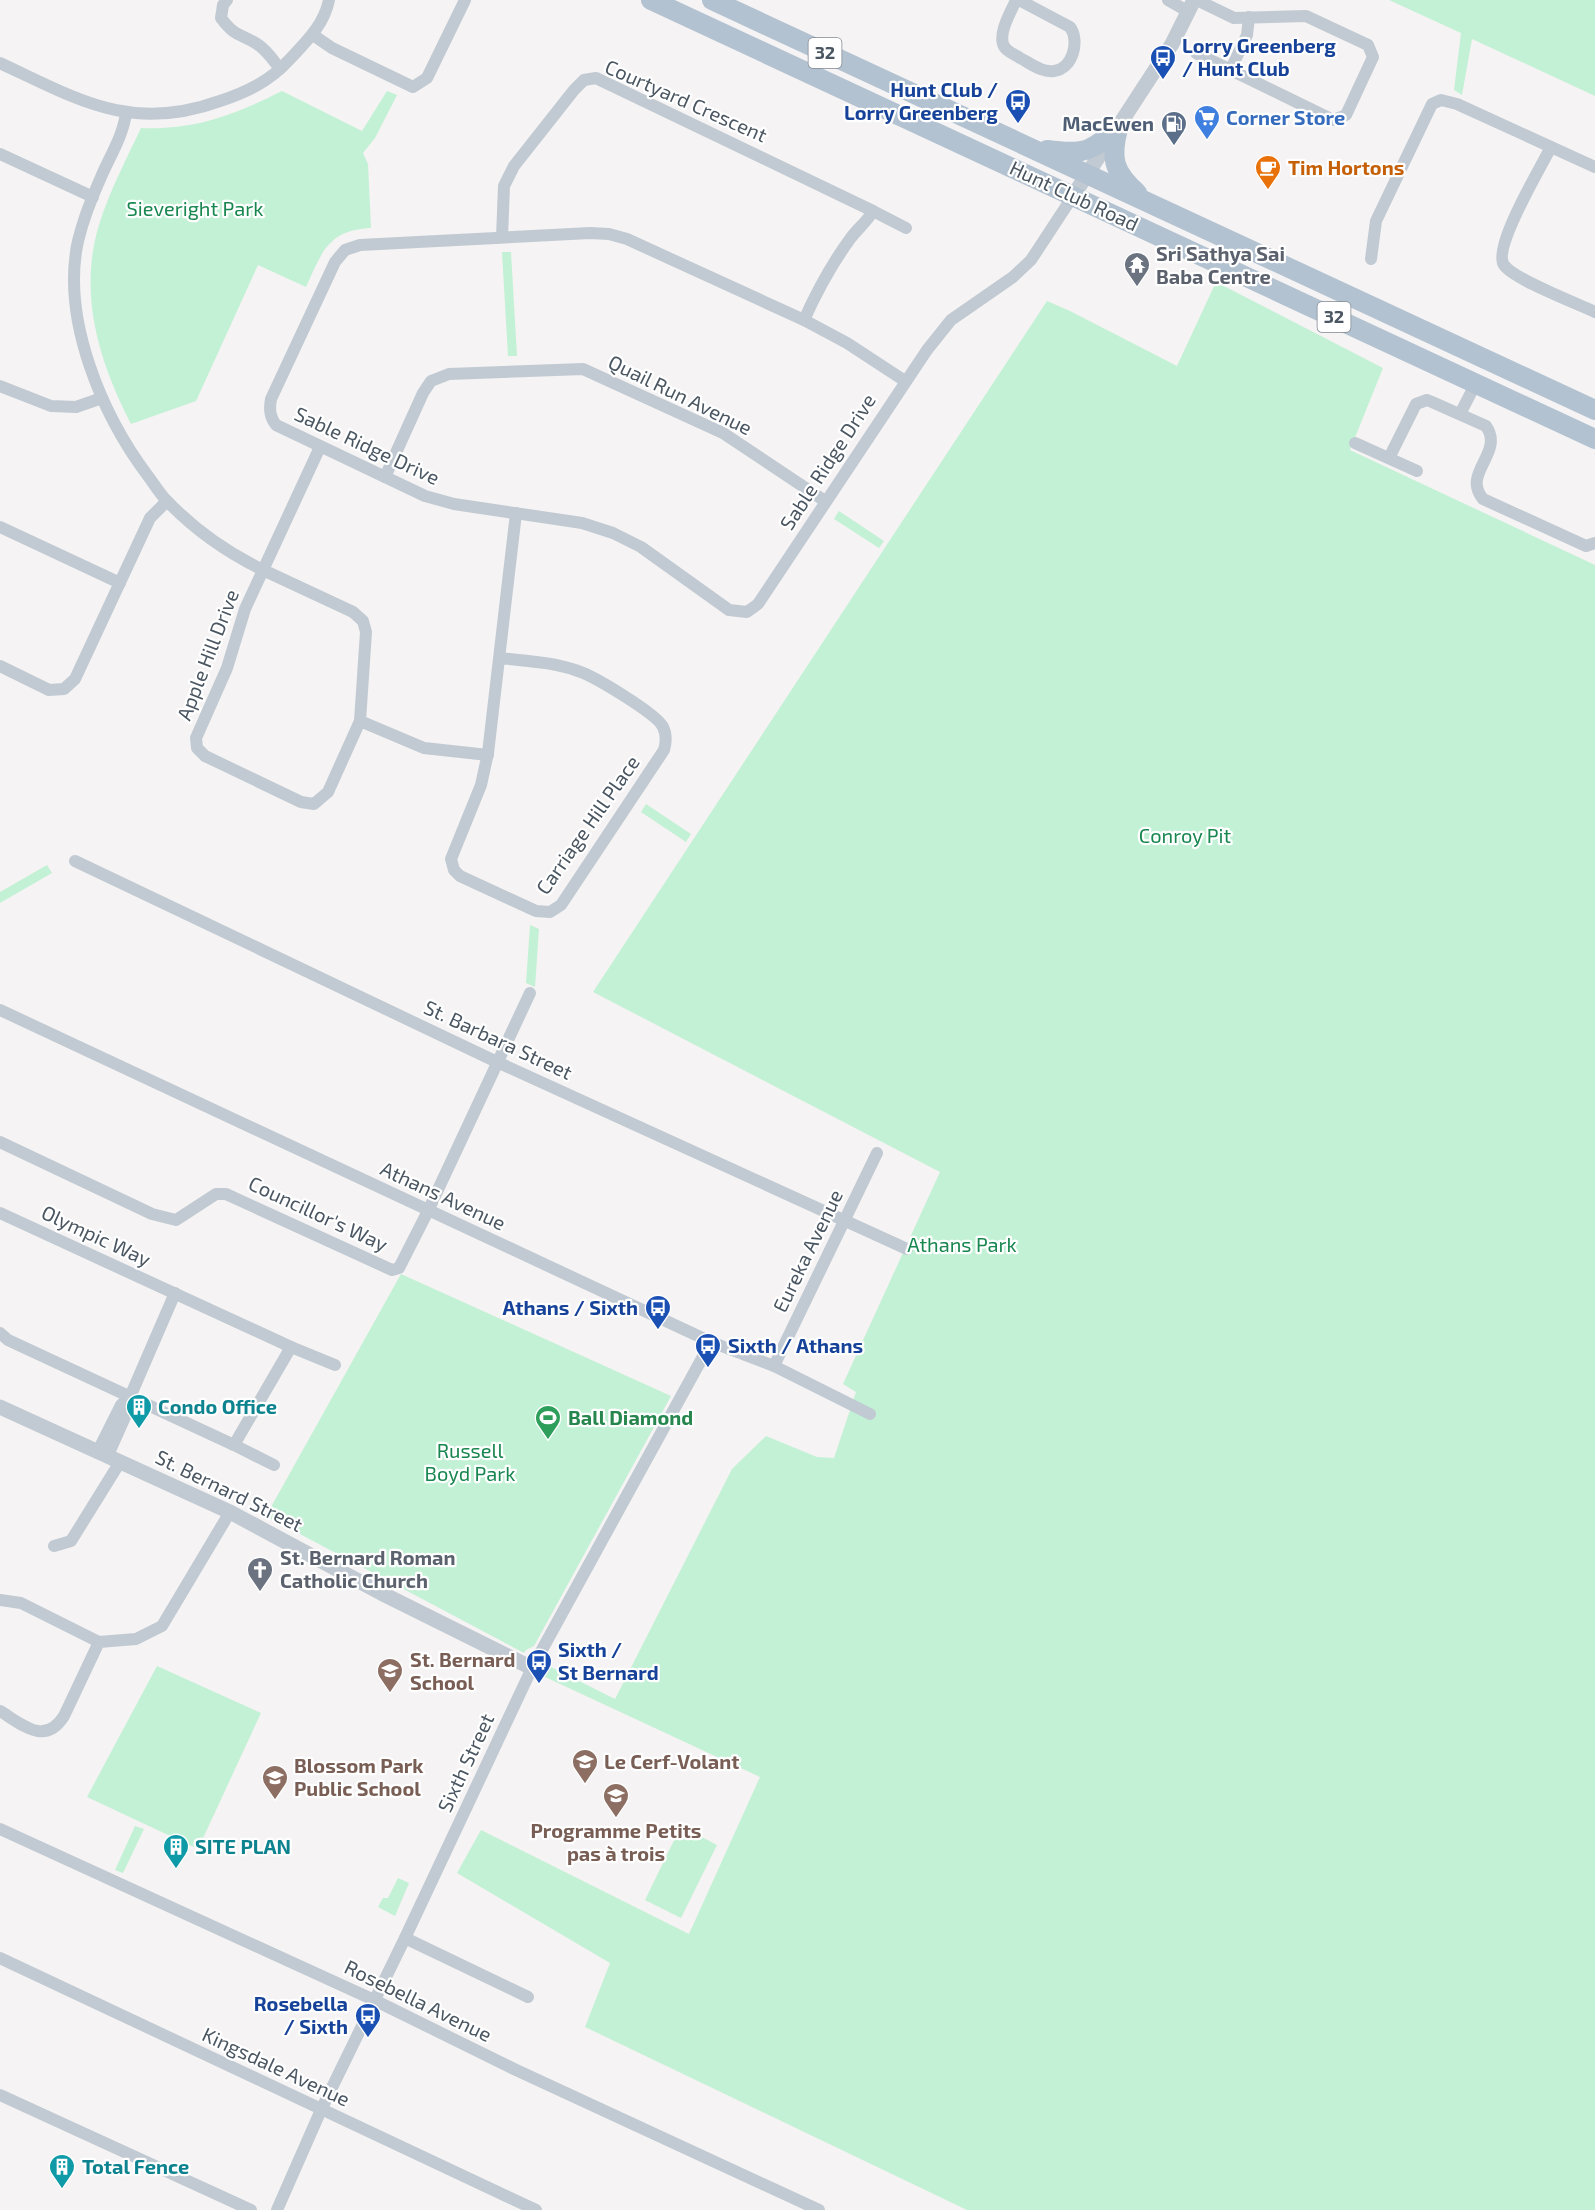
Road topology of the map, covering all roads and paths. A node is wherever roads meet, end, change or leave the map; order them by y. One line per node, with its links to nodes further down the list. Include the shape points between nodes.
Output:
1 (227, 0): 13 (street, via 221,18 231,31 267,52)
2 (329, 0): 10 (street)
3 (465, 0): 10 (street, via 427,78 412,87)
4 (651, 0): 22 (main road, Hunt Club Road / 32)
5 (712, 0): 17 (main road, Hunt Club Road / 32)
6 (1017, 0): 6 (street, via 1070,27 1076,44 1066,65 1044,71 1006,50 1002,34)
7 (1168, 0): 8 (street)
8 (1193, 4): 9 (street, via 1234,18); 16 (street)
9 (1249, 17): 14 (street, via 1247,34); 14 (street, via 1306,16 1368,45 1373,57 1346,115 1333,120)
10 (313, 35): 13 (street)
11 (1196, 53): 14 (street)
12 (0, 63): 15 (street, via 80,100)
13 (280, 69): 15 (street, via 250,90 209,105 178,113)
14 (1230, 71)
15 (126, 113): 23 (street, Apple Hill Drive, via 123,130)
16 (1118, 129): 17 (main road, via 1097,146 1079,153); 21 (street); 24 (main road, via 1113,151 1117,169 1126,183)
17 (1028, 146): 21 (main road, Hunt Club Road / 32)
18 (1551, 147): 20 (street); 28 (street, via 1449,100 1432,104 1376,221); 29 (street, via 1513,220 1501,255 1504,266 1528,282)
19 (0, 154): 23 (street)
20 (1595, 167)
21 (1087, 174): 22 (street); 24 (main road, Hunt Club Road / 32)
22 (1073, 196): 31 (street, Sable Ridge Drive, via 1031,260 951,320); 32 (main road, Hunt Club Road / 32)
23 (93, 197): 34 (street, Apple Hill Drive, via 78,243 75,278 84,347)
24 (1149, 203): 35 (main road, Hunt Club Road / 32)
25 (873, 210): 26 (street, Courtyard Crescent); 27 (street, Courtyard Crescent, via 596,78 584,80 574,90 514,166 504,186); 30 (street, via 823,280)
26 (906, 228)
27 (502, 237): 30 (street, Sable Ridge Drive, via 609,234); 39 (street, Sable Ridge Drive, via 360,245 345,250 319,293 269,408 276,425)
28 (1371, 259)
29 (1595, 312)
30 (804, 320): 31 (street, Sable Ridge Drive)
31 (905, 381): 44 (street, Sable Ridge Drive)
32 (1476, 383): 36 (street); 37 (main road, Hunt Club Road / 32)
33 (0, 386): 34 (street, via 51,406 76,407)
34 (102, 398): 43 (street, Apple Hill Drive, via 134,458)
35 (1595, 410)
36 (1460, 414): 40 (street, via 1421,401 1413,408); 47 (street, via 1486,426 1491,434 1491,445 1475,483 1483,499 1586,546)
37 (1595, 439)
38 (1356, 443): 40 (street)
39 (320, 447): 42 (street, Sable Ridge Drive); 48 (street)
40 (1389, 458): 41 (street)
41 (1417, 471)
42 (385, 477): 44 (street, Quail Run Avenue, via 431,381 448,374 583,369 723,433); 45 (street, Sable Ridge Drive, via 445,502)
43 (167, 501): 48 (street, Apple Hill Drive, via 203,534); 49 (street, via 150,518)
44 (825, 501): 45 (street, Sable Ridge Drive, via 758,604 747,612 729,610 623,537 582,522)
45 (516, 513): 50 (street, Carriage Hill Place)
46 (0, 527): 49 (street)
47 (1595, 543)
48 (263, 570): 52 (street, Apple Hill Drive, via 353,612 363,621 366,632); 52 (street, Apple Hill Drive, via 196,738 197,748 205,756 301,802 314,804 328,792)
49 (120, 583): 51 (street, via 75,680 64,689 50,690)
50 (500, 658): 53 (street, Carriage Hill Place); 53 (street, Carriage Hill Place, via 552,664 593,678 657,719 666,742 561,905 543,913 460,876 452,866 453,851 481,785)
51 (0, 666)
52 (360, 721): 53 (street, via 424,748)
53 (488, 755)
54 (75, 861): 57 (street, St. Barbara Street)
55 (530, 993): 57 (street, Councillor's Way)
56 (0, 1010): 60 (street, Athans Avenue)
57 (497, 1062): 60 (street, Councillor's Way); 62 (street, St. Barbara Street)
58 (0, 1142): 60 (street, Councillor's Way, via 152,1214 176,1220 216,1194 226,1194 392,1270 399,1268)
59 (877, 1153): 62 (street, Eureka Avenue)
60 (429, 1211): 66 (street, Athans Avenue)
61 (0, 1217): 64 (street, Olympic Way)
62 (844, 1221): 63 (street, St. Barbara Street); 69 (street, Eureka Avenue)
63 (907, 1249)
64 (175, 1293): 67 (street, Olympic Way); 70 (street)
65 (0, 1333): 70 (street)
66 (711, 1342): 69 (street, Athans Avenue); 80 (street, Sixth Street)
67 (291, 1347): 68 (street, Olympic Way); 73 (street)
68 (335, 1365)
69 (774, 1366): 72 (street, Athans Avenue)
70 (130, 1397): 73 (street); 74 (street)
71 (0, 1407): 74 (street, St. Bernard Street)
72 (870, 1414)
73 (234, 1444): 75 (street)
74 (109, 1456): 76 (street, St. Bernard Street); 77 (street, via 71,1541)
75 (274, 1465)
76 (230, 1512): 79 (street, via 162,1626 136,1639); 80 (street, St. Bernard Street)
77 (54, 1546)
78 (0, 1600): 79 (street, via 21,1603)
79 (99, 1642): 81 (street, via 58,1726 42,1732 31,1730)
80 (532, 1668): 83 (street, Sixth Street)
81 (0, 1711)
82 (0, 1829): 86 (street, Rosebella Avenue)
83 (405, 1938): 85 (street); 86 (street, Sixth Street)
84 (0, 1958): 88 (street, Kingsdale Avenue)
85 (528, 1997)
86 (374, 2000): 88 (street, Sixth Street); 92 (street, Rosebella Avenue)
87 (0, 2095): 89 (street)
88 (321, 2110): 90 (street, Sixth Street); 91 (street, Kingsdale Avenue)
89 (251, 2210)
90 (277, 2210)
91 (536, 2210)
92 (819, 2210)

